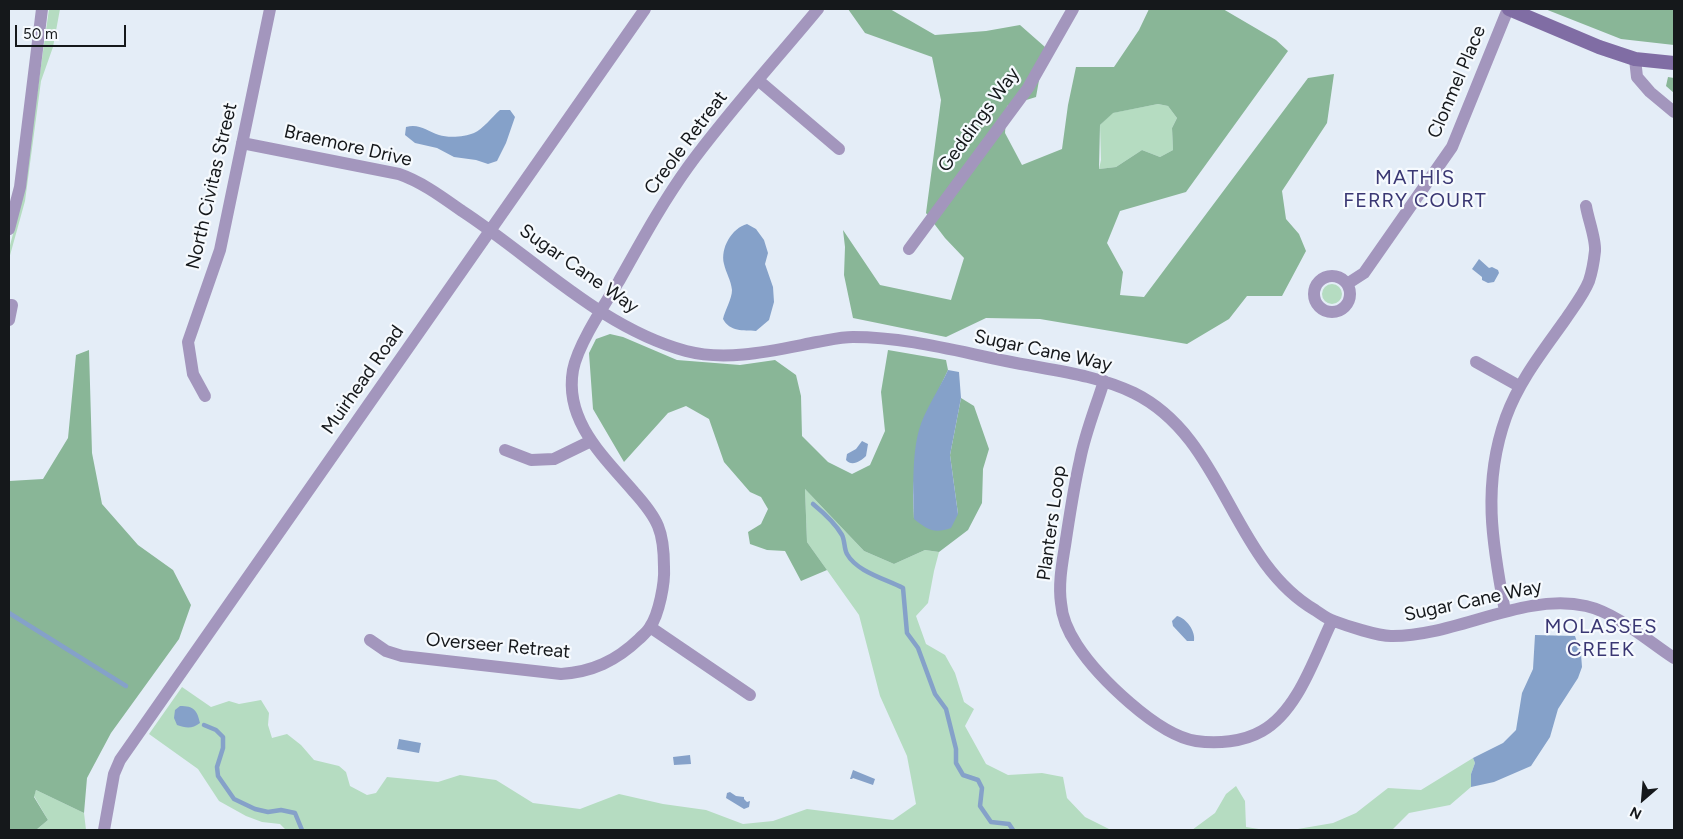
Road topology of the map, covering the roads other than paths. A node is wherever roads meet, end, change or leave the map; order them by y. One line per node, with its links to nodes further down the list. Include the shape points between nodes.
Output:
1 (42, 9): 14 (street, via 20,186)
2 (270, 9): 11 (street, North Civitas Street)
3 (645, 9): 15 (street, Muirhead Road)
4 (818, 9): 9 (street, Creole Retreat)
5 (1073, 9): 16 (street, Geddings Way, via 1028,88)
6 (1508, 9): 7 (main road); 17 (street, Clonmel Place, via 1452,147 1364,273)
7 (1635, 59): 8 (main road); 10 (street, via 1637,77)
8 (1674, 63)
9 (758, 80): 12 (street); 19 (street, Creole Retreat, via 687,169)
10 (1674, 112)
11 (242, 143): 15 (street, Braemore Drive, via 399,174 413,179); 24 (street, North Civitas Street, via 220,250 188,342 193,374)
12 (839, 149)
13 (1586, 206): 23 (street, via 1595,249 1589,281)
14 (9, 229)
15 (491, 230): 19 (street, Sugar Cane Way); 33 (street, Muirhead Road, via 120,760 114,774)
16 (909, 249)
17 (1347, 284)
18 (10, 305): 20 (street)
19 (600, 312): 22 (street, Sugar Cane Way, via 641,334 687,351 724,355 760,353 851,336 901,340); 25 (street, Overseer Retreat, via 573,370 577,415)
20 (9, 320)
21 (1476, 362): 23 (street)
22 (1104, 380): 28 (street, Sugar Cane Way, via 1137,395 1168,415 1191,440 1212,471 1256,551 1279,582 1299,601); 28 (street, Planters Loop, via 1080,459 1060,579 1066,624 1093,666 1134,706 1173,734 1194,741 1240,740 1263,731 1296,698)
23 (1519, 386): 27 (street, via 1499,440 1490,506 1494,554)
24 (205, 396)
25 (590, 442): 26 (street, via 554,459 531,460); 29 (street, Overseer Retreat, via 643,502 658,526 665,576 660,602)
26 (505, 450)
27 (1505, 612): 28 (street, Sugar Cane Way, via 1434,632 1387,637); 31 (street, Sugar Cane Way, via 1556,604 1585,606 1610,615)
28 (1332, 621)
29 (650, 627): 30 (street, Overseer Retreat, via 629,649 601,666 561,674 402,656 386,651); 32 (street)
30 (370, 640)
31 (1674, 658)
32 (750, 695)
33 (104, 830)

